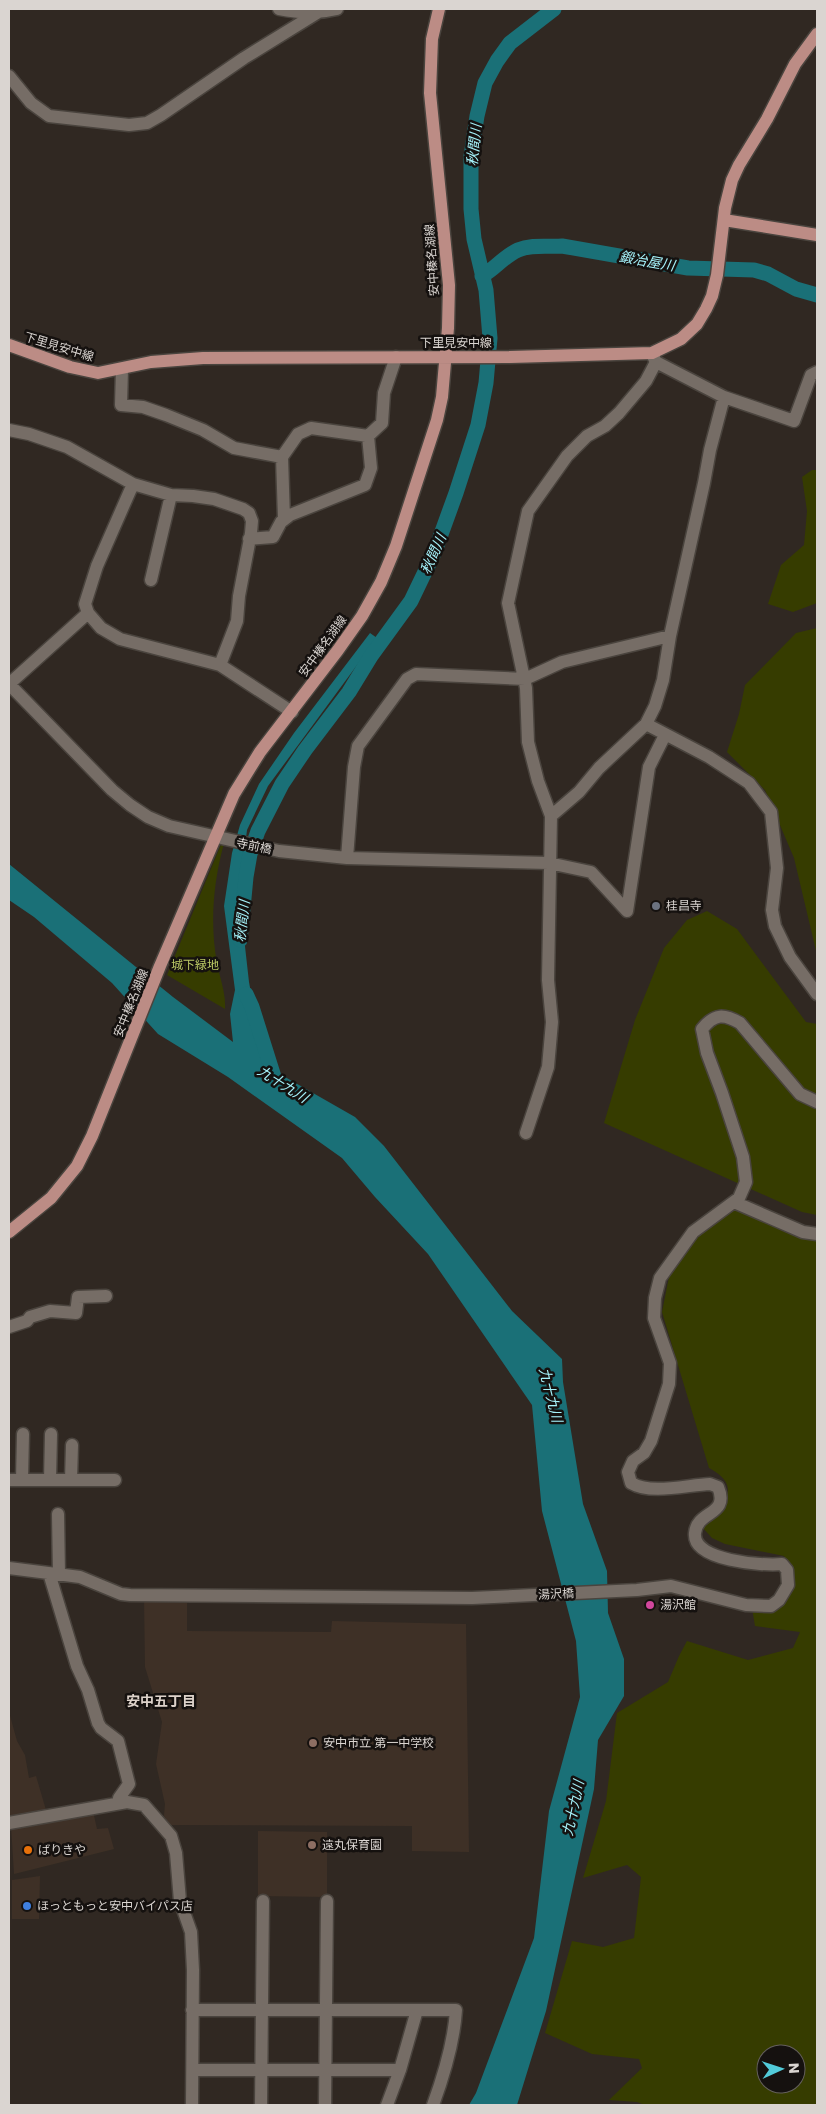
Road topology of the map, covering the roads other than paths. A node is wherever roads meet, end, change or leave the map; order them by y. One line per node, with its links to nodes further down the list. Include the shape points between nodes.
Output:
1 (279, 9): 4 (street)
2 (337, 9): 4 (street)
3 (439, 9): 11 (main road, 安中榛名湖線, via 432,39 430,93 449,285)
4 (317, 13): 6 (street, via 147,123 117,124 49,116 31,102)
5 (817, 34): 7 (main road, via 795,64 739,165 728,195)
6 (9, 76)
7 (724, 220): 8 (main road); 12 (main road, 下里見安中線, via 712,296 696,324)
8 (817, 235)
9 (9, 345): 13 (main road, 下里見安中線, via 70,367 98,373)
10 (396, 357): 11 (main road, 下里見安中線); 13 (main road, 下里見安中線, via 203,358 151,362); 17 (street, via 384,393 382,423)
11 (445, 357): 12 (main road, 下里見安中線); 29 (main road, 安中榛名湖線, via 442,397 430,443 381,582 362,616)
12 (654, 358): 15 (street); 27 (street, via 646,381 619,413 587,436 567,456 528,512 508,603)
13 (122, 369): 18 (street, via 121,405 143,407 166,415 203,430 234,448)
14 (817, 372): 15 (street, via 811,375 794,421)
15 (724, 397): 25 (street)
16 (9, 430): 19 (street, via 67,447)
17 (368, 436): 18 (street, via 311,428 298,434); 21 (street, via 371,468 365,485)
18 (282, 457): 21 (street)
19 (133, 484): 20 (street); 24 (street, via 97,566 85,604)
20 (171, 496): 22 (street, via 193,496 243,509 252,521); 23 (street)
21 (284, 519): 22 (street, via 273,537)
22 (249, 539): 26 (street, via 237,621)
23 (150, 580)
24 (88, 613): 26 (street, via 102,628 120,639); 28 (street)
25 (670, 636): 27 (street, via 562,662); 30 (street, via 663,680)
26 (220, 665): 29 (street)
27 (525, 679): 32 (street, via 528,742); 34 (street, via 416,674 406,679 358,746)
28 (9, 684): 33 (street, 寺前橋, via 130,805 169,826)
29 (292, 712): 33 (main road, 安中榛名湖線, via 244,776)
30 (646, 724): 31 (street); 32 (street)
31 (664, 735): 35 (street, 寺前橋, via 649,767 627,911 591,872); 36 (street, via 709,757 749,783 771,812 778,868 772,910 774,926 790,957)
32 (551, 816): 35 (street)
33 (214, 838): 34 (street, 寺前橋, via 279,852); 40 (main road, 安中榛名湖線, via 77,1166 51,1198)
34 (348, 858): 35 (street, 寺前橋)
35 (549, 864): 38 (street, via 548,980 552,1022 548,1067)
36 (817, 994)
37 (817, 1102): 39 (street, via 800,1094 740,1023 720,1016 710,1019 702,1029 703,1041 746,1169 743,1191)
38 (526, 1133)
39 (734, 1202): 41 (street, via 803,1232); 54 (street, 湯沢橋, via 693,1232 660,1278 654,1318 670,1363 669,1384 650,1442 628,1472 632,1483 644,1488 710,1484 718,1487 722,1499 719,1507 706,1516 695,1532 696,1541 700,1548 717,1557 782,1564 787,1570 788,1585 771,1606 746,1605 671,1586 474,1598 130,1595 80,1577)
40 (9, 1232)
41 (817, 1234)
42 (106, 1296): 43 (street, via 78,1297 76,1313 50,1311)
43 (9, 1327)
44 (23, 1434): 48 (street)
45 (51, 1434): 49 (street)
46 (72, 1445): 50 (street)
47 (9, 1480): 48 (street)
48 (22, 1480): 49 (street)
49 (50, 1480): 50 (street)
50 (71, 1480): 51 (street)
51 (115, 1480)
52 (58, 1514): 54 (street)
53 (9, 1568): 54 (street, 湯沢橋)
54 (54, 1573): 55 (street, via 77,1666 98,1723 121,1748 129,1784 119,1798)
55 (120, 1803): 56 (street); 59 (street, via 144,1805 171,1836 176,1853 180,1901 191,1932 194,1970)
56 (9, 1823)
57 (263, 1901): 60 (street)
58 (327, 1901): 62 (street)
59 (192, 2010): 60 (street); 63 (street)
60 (263, 2010): 62 (street); 64 (street)
61 (417, 2010): 62 (street); 65 (street); 71 (street, via 456,2010 442,2079)
62 (325, 2011): 66 (street)
63 (193, 2070): 64 (street); 67 (street)
64 (262, 2070): 66 (street); 68 (street)
65 (400, 2070): 66 (street); 70 (street)
66 (325, 2071): 69 (street)
67 (192, 2105)
68 (261, 2105)
69 (325, 2105)
70 (387, 2105)
71 (433, 2105)

